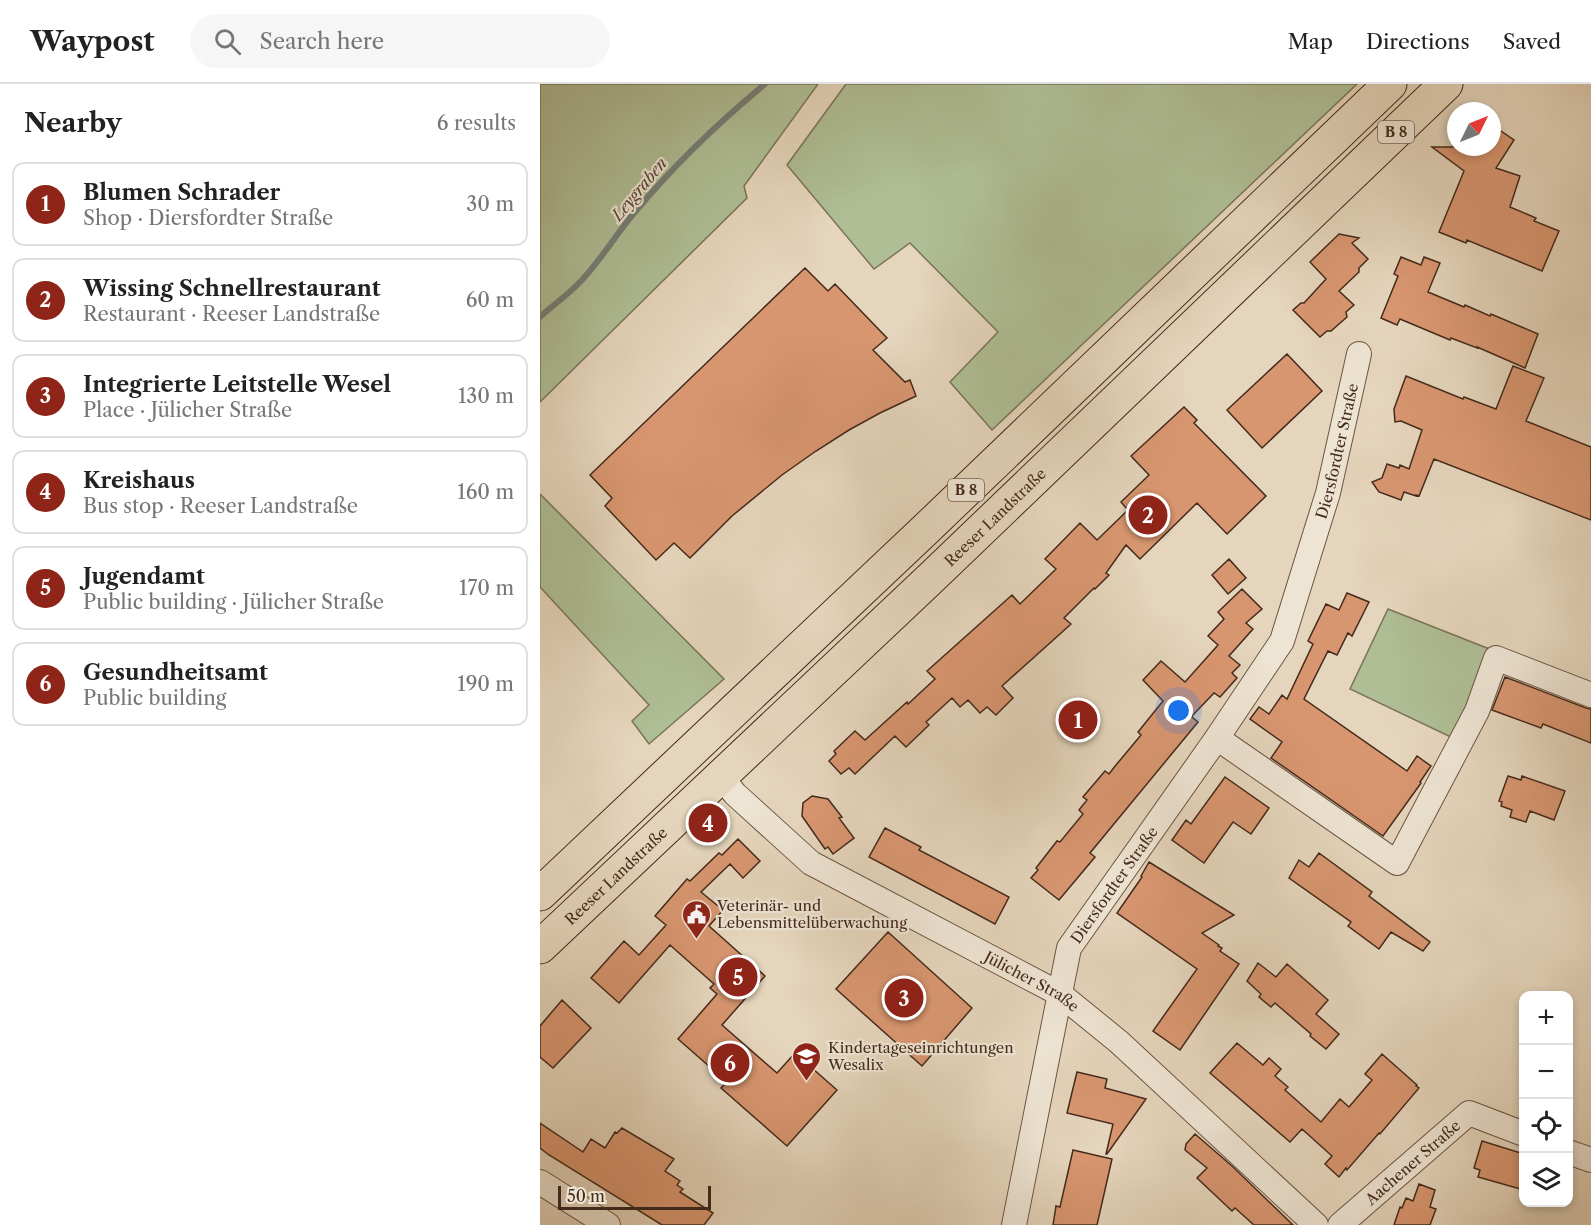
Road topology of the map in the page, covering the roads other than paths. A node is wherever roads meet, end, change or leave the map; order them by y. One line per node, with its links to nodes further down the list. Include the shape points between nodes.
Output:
1 (1390, 84): 7 (main road, B 8)
2 (1446, 84): 6 (main road, Reeser Landstraße / B 8)
3 (1359, 354): 5 (street, Diersfordter Straße, via 1328,493 1282,641)
4 (1591, 695): 5 (street, via 1496,658 1476,711 1397,863)
5 (1217, 738): 9 (street, Diersfordter Straße, via 1069,948)
6 (722, 776): 8 (main road, Reeser Landstraße / B 8); 9 (street, Jülicher Straße, via 735,794 812,863)
7 (540, 894)
8 (540, 947)
9 (1060, 994): 15 (street, Diersfordter Straße); 16 (street, Jülicher Straße, via 1119,1042)
10 (1519, 1132): 17 (street, Aachener Straße, via 1469,1113)
11 (1572, 1153): 12 (street)
12 (1591, 1160)
13 (540, 1182): 14 (street)
14 (608, 1225)
15 (1014, 1225)
16 (1316, 1225)
17 (1340, 1225)

